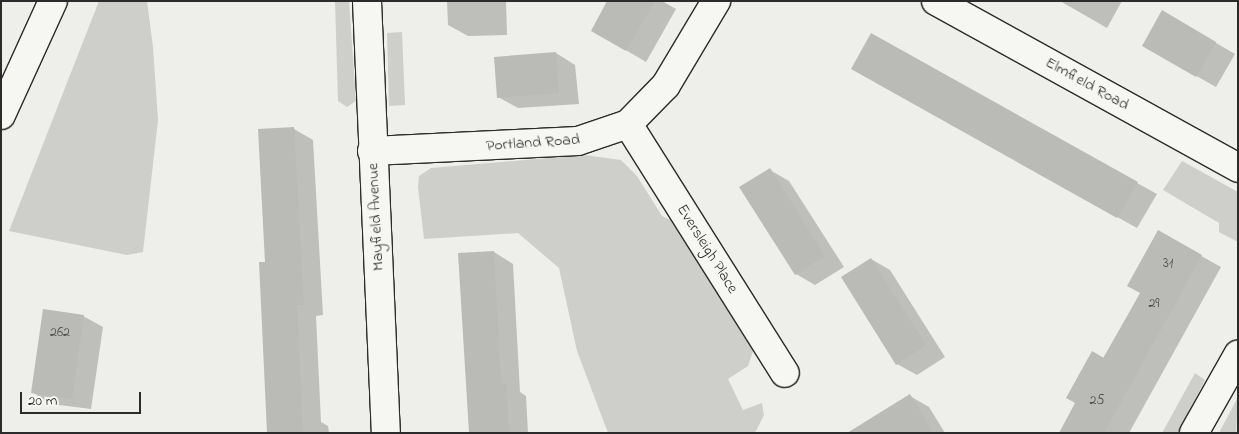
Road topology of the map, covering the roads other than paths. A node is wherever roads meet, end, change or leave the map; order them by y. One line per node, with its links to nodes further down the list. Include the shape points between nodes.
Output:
1 (53, 1): 5 (street)
2 (367, 1): 8 (street, Mayfield Avenue)
3 (716, 1): 7 (street, Portland Road, via 666,85)
4 (936, 1): 9 (street, Elmfield Road)
5 (8, 80): 6 (street)
6 (1, 115)
7 (628, 124): 8 (street, Portland Road, via 578,142); 11 (street, Eversleigh Place)
8 (372, 151): 12 (street, Mayfield Avenue)
9 (1238, 168)
10 (1238, 354): 13 (street)
11 (785, 373)
12 (386, 433)
13 (1194, 433)

